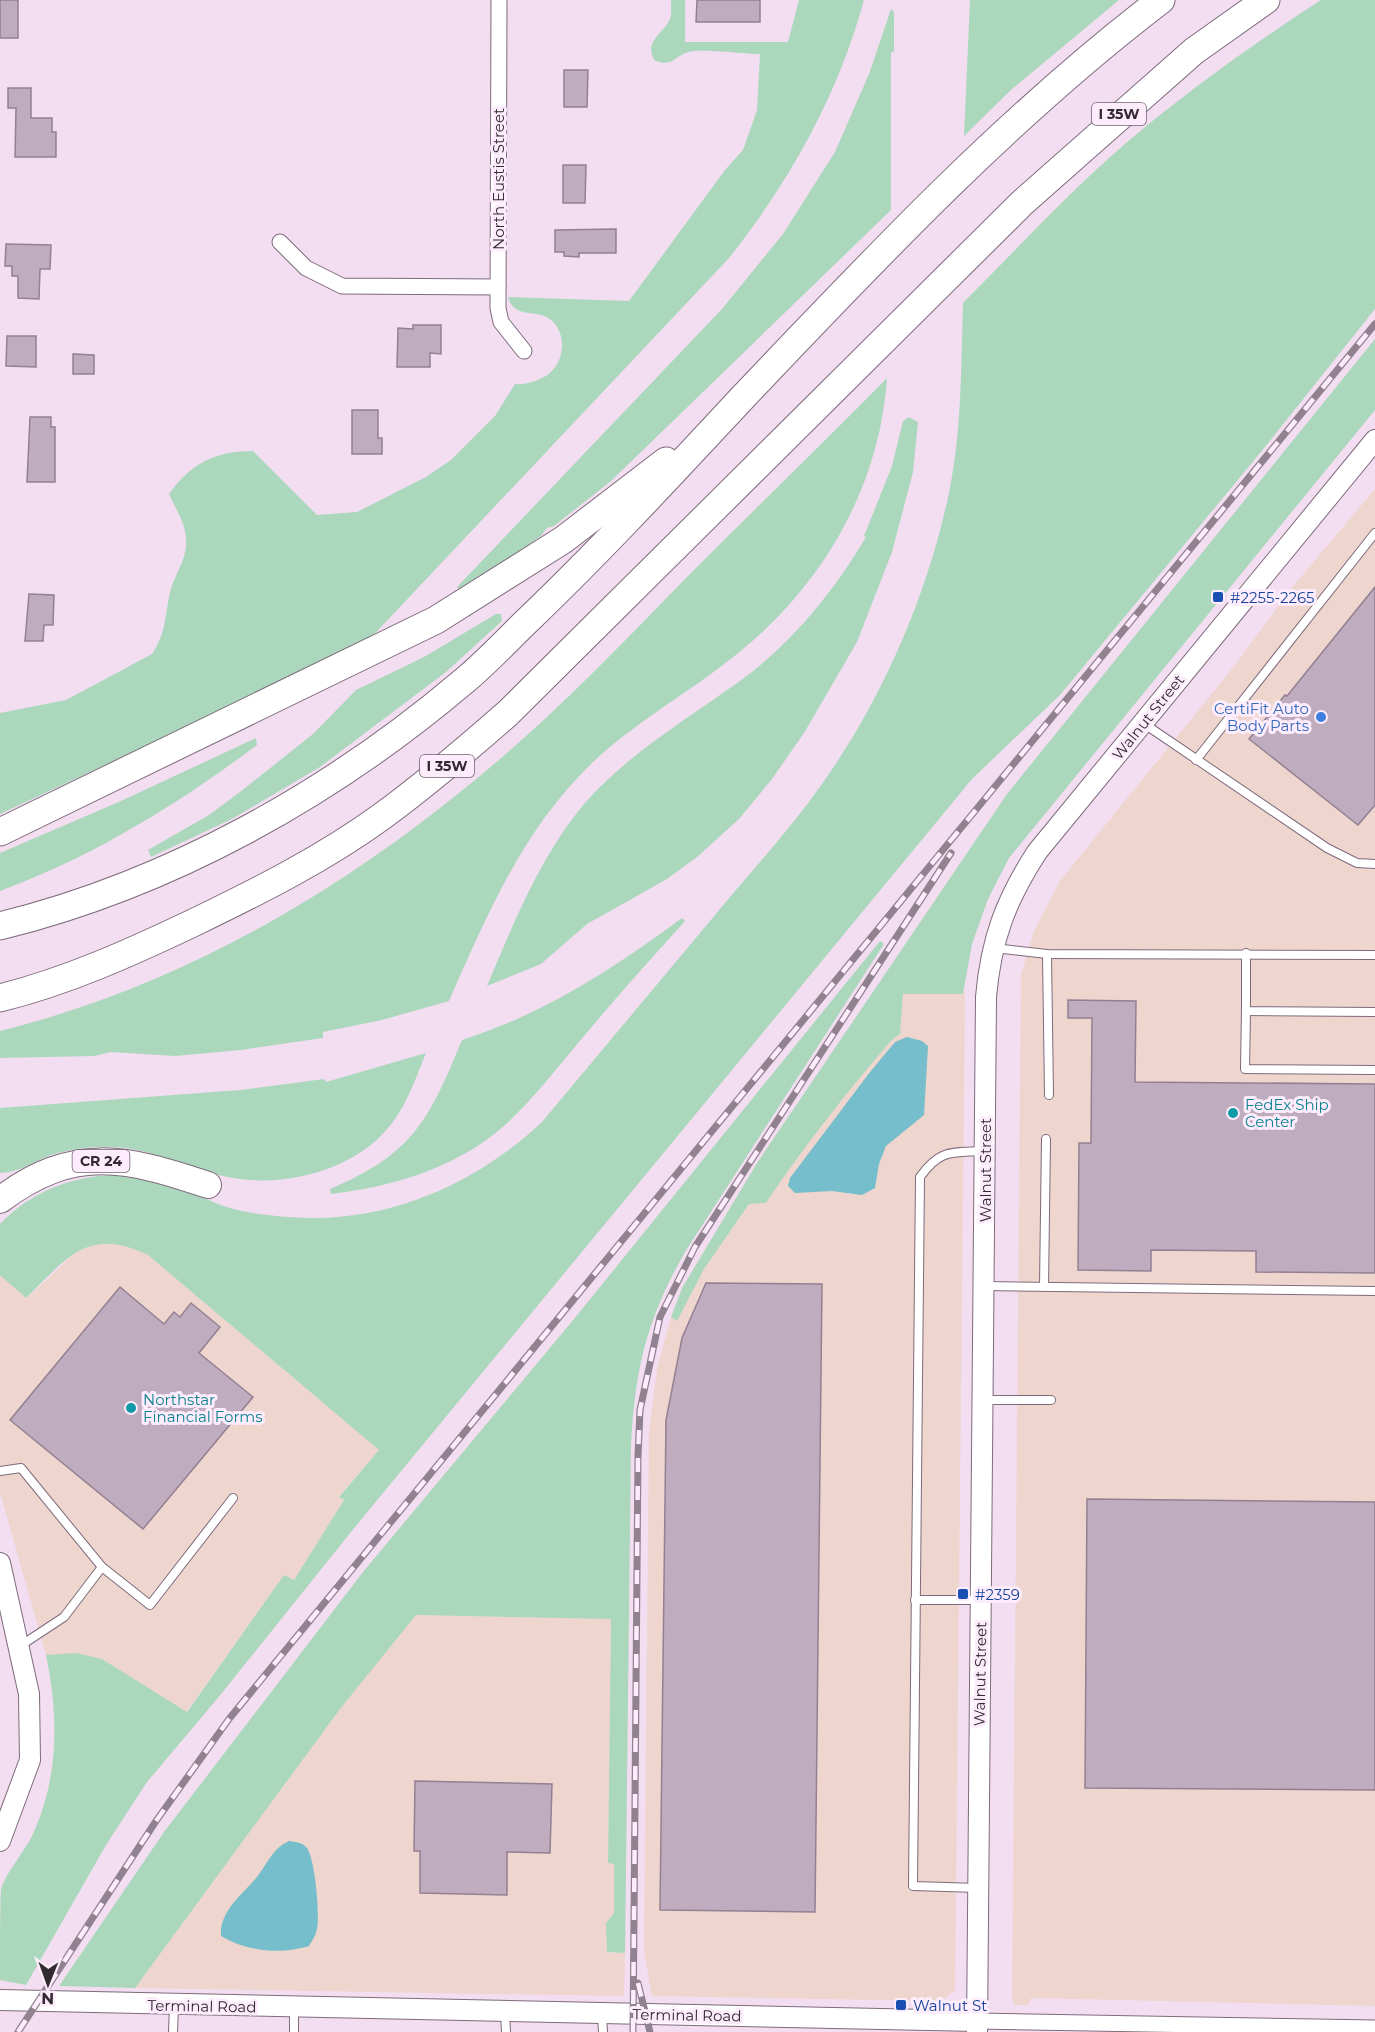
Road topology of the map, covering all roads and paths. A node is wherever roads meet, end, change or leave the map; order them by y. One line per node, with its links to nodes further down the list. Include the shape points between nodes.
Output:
1 (499, 0): 5 (street, North Eustis Street)
2 (1161, 0): 7 (highway, via 1012,124)
3 (1266, 0): 19 (highway, I 35W, via 1194,51 1135,100 983,240 508,713 439,773 380,818 307,864 183,928 87,970)
4 (280, 242): 5 (street, via 306,268 342,286)
5 (498, 287): 6 (street, North Eustis Street, via 501,322)
6 (524, 351)
7 (746, 395): 12 (highway, via 623,496 501,582 436,620); 14 (highway, via 608,543 468,678 352,766 273,815 152,874 75,904)
8 (1375, 440): 10 (street, Walnut Street)
9 (1375, 533): 11 (lane)
10 (1143, 723): 11 (lane); 15 (street, Walnut Street, via 1037,852 1017,883 999,922)
11 (1196, 760): 13 (lane, via 1327,848 1358,863)
12 (0, 832)
13 (1375, 864)
14 (0, 926)
15 (993, 947): 17 (lane); 25 (street, Walnut Street, via 986,997)
16 (1246, 953): 17 (lane); 18 (lane); 20 (lane)
17 (1047, 954): 23 (lane)
18 (1375, 955)
19 (0, 998)
20 (1246, 1011): 21 (lane); 22 (lane, via 1245,1069)
21 (1375, 1012)
22 (1375, 1070)
23 (1049, 1095)
24 (1046, 1139): 29 (lane)
25 (985, 1151): 28 (street, Walnut Street); 37 (lane, via 946,1153 931,1161 920,1177)
26 (208, 1185): 27 (highway, CR 24, via 151,1166 93,1161 40,1175)
27 (0, 1200)
28 (984, 1286): 29 (lane); 31 (street, Walnut Street)
29 (1044, 1287): 30 (lane)
30 (1375, 1291)
31 (983, 1400): 32 (lane); 38 (street, Walnut Street)
32 (1051, 1400)
33 (0, 1472): 36 (lane, via 21,1468)
34 (233, 1498): 36 (lane, via 150,1605)
35 (0, 1563): 39 (street)
36 (102, 1567): 39 (lane, via 64,1617)
37 (915, 1600): 38 (lane); 41 (lane, via 913,1886)
38 (981, 1600): 41 (street, Walnut Street)
39 (19, 1647): 40 (street, via 29,1694 30,1760)
40 (0, 1841)
41 (978, 1888): 47 (street, Walnut Street)
42 (0, 2000): 43 (street, Terminal Road)
43 (174, 2005): 44 (street, Terminal Road); 50 (lane)
44 (294, 2008): 45 (street, Terminal Road); 51 (lane)
45 (505, 2012): 46 (street, Terminal Road); 52 (lane)
46 (603, 2023): 47 (street, Terminal Road)
47 (977, 2027): 49 (street, Terminal Road)
48 (1375, 2028): 49 (street, Terminal Road)
49 (1307, 2030)
50 (173, 2032)
51 (294, 2032)
52 (507, 2032)

